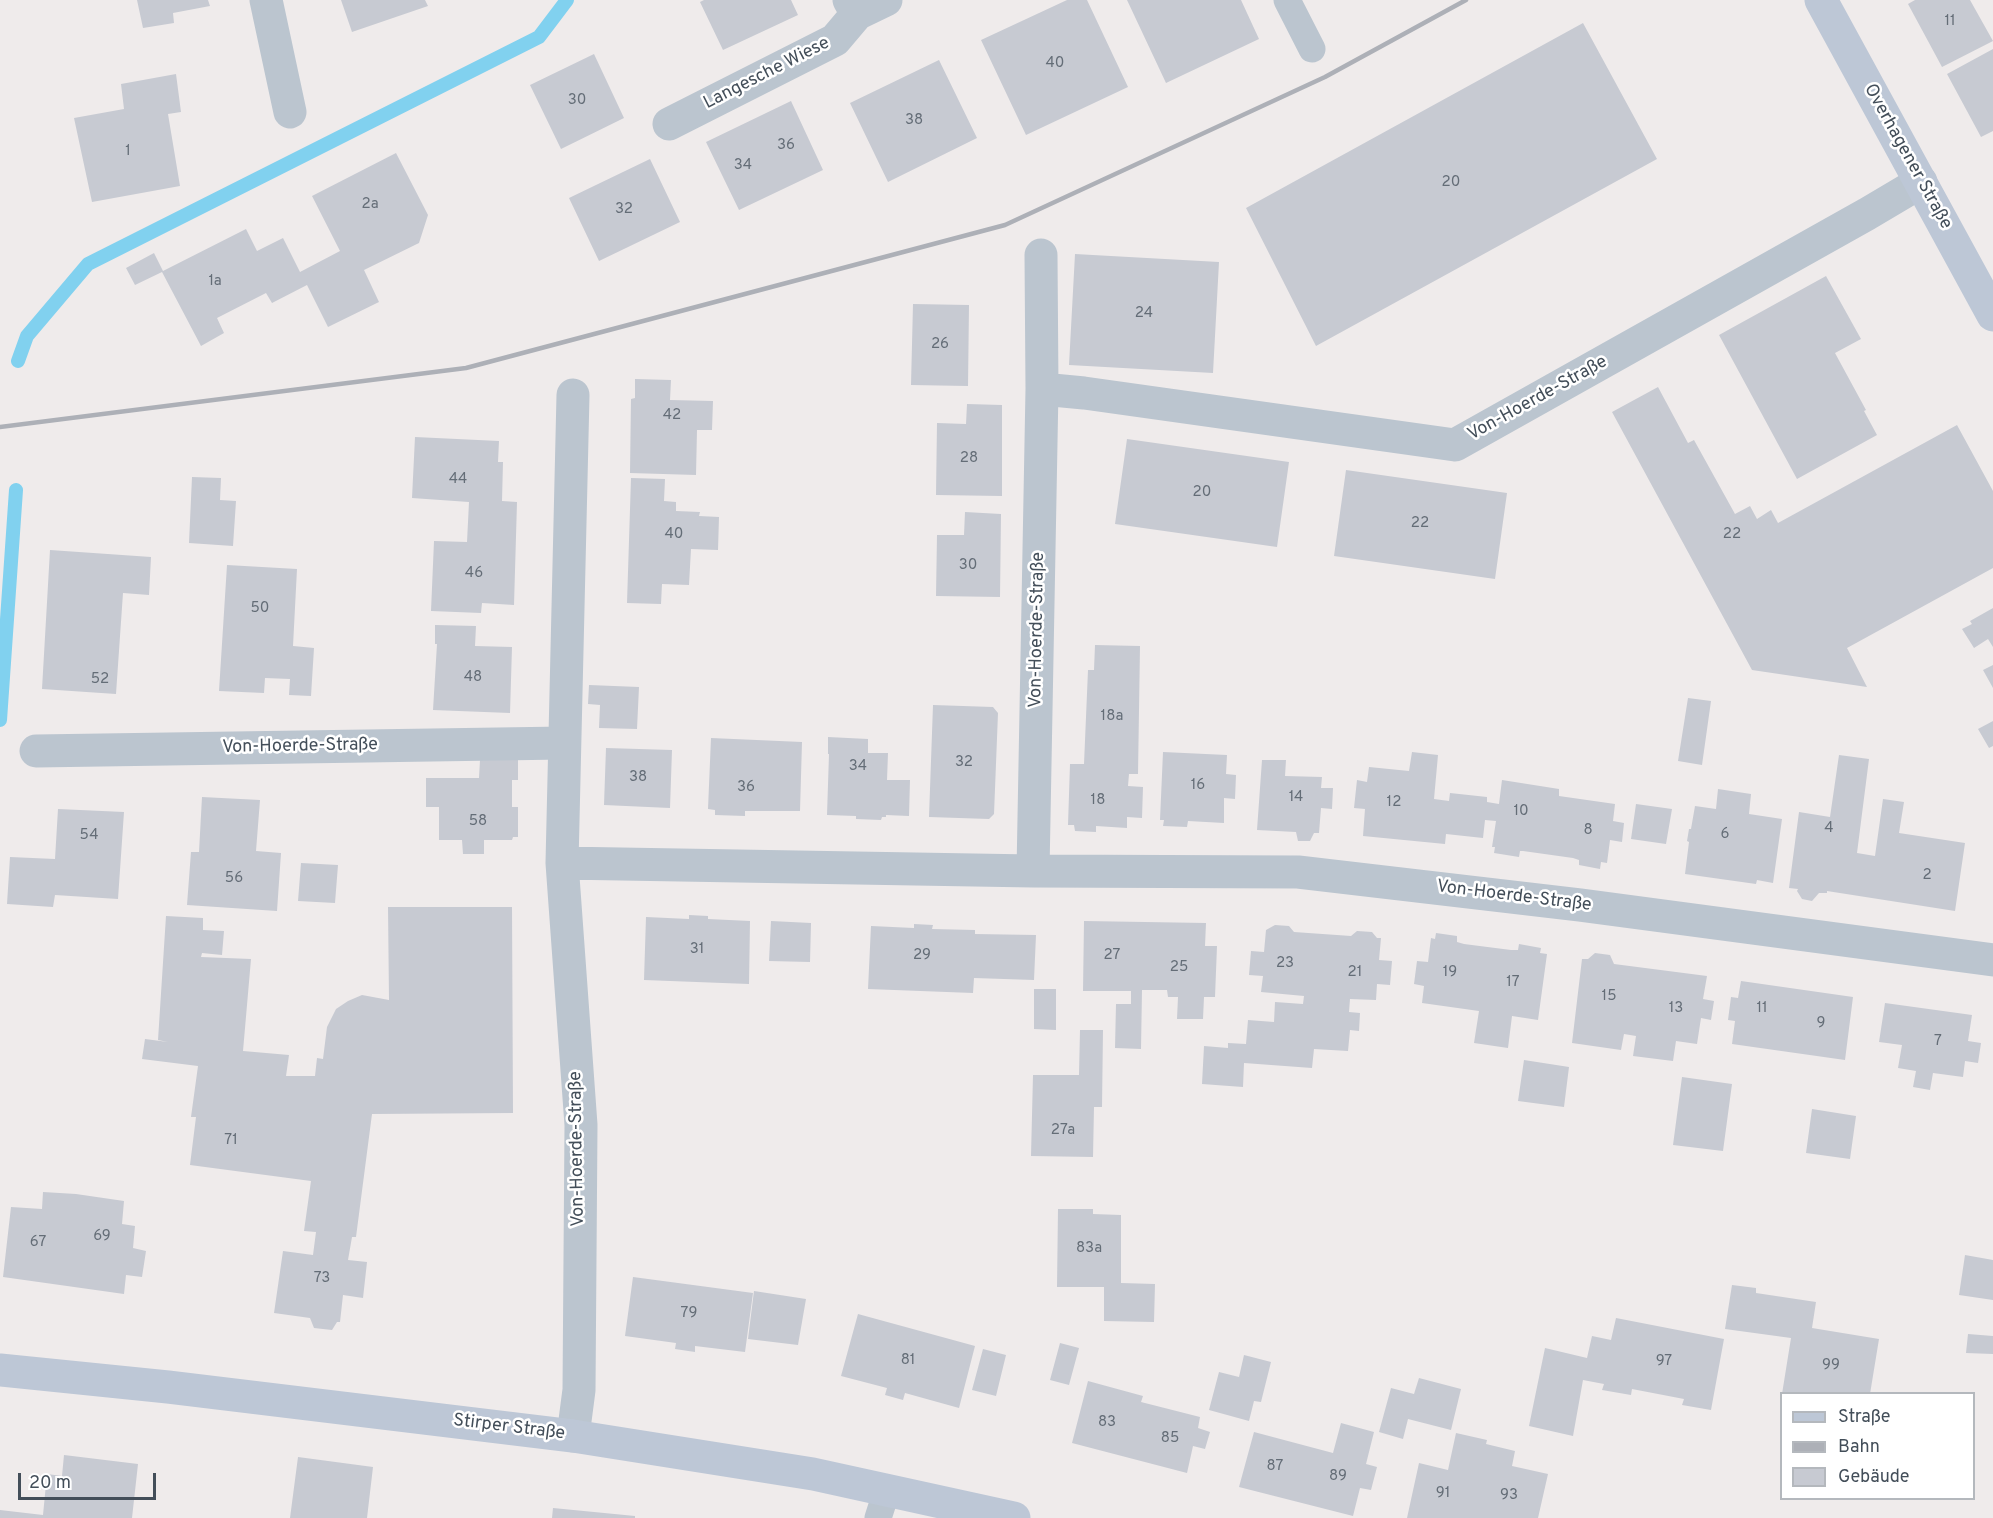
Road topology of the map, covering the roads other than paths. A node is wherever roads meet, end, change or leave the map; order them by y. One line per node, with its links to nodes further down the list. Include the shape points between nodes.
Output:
1 (266, 0): 7 (street)
2 (886, 0): 5 (street, Langesche Wiese)
3 (1287, 0): 6 (lane)
4 (1821, 0): 9 (main road, Overhagener Straße)
5 (853, 7): 8 (street, Langesche Wiese, via 835,40)
6 (1312, 49)
7 (290, 112)
8 (669, 124)
9 (1921, 182): 11 (main road, Overhagener Straße); 12 (street, Von-Hoerde-Straße, via 1455,445)
10 (1041, 255): 12 (street, Von-Hoerde-Straße)
11 (1993, 315)
12 (1042, 389): 17 (street, Von-Hoerde-Straße)
13 (573, 395): 14 (street, Von-Hoerde-Straße)
14 (564, 743): 15 (street, Von-Hoerde-Straße); 16 (street, Von-Hoerde-Straße)
15 (36, 752)
16 (562, 863): 17 (street, Von-Hoerde-Straße); 20 (street, Von-Hoerde-Straße, via 581,1125 579,1390)
17 (1033, 871): 18 (street, Von-Hoerde-Straße, via 1298,872 1592,906)
18 (1993, 960)
19 (0, 1370): 20 (main road, Stirper Straße)
20 (573, 1436): 21 (main road, Stirper Straße, via 813,1474)
21 (883, 1504): 22 (main road, Stirper Straße)
22 (1014, 1518)

